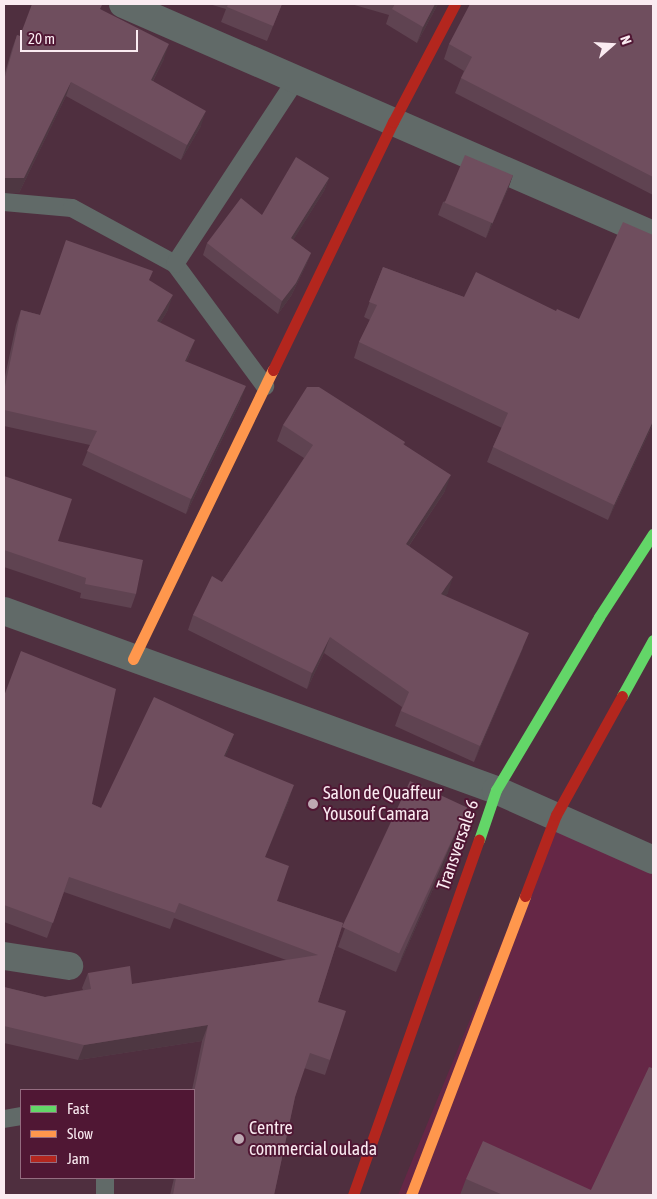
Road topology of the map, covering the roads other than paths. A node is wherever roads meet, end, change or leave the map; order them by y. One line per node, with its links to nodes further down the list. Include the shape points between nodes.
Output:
1 (122, 4): 3 (street)
2 (455, 4): 4 (main road)
3 (296, 80): 4 (street); 7 (lane)
4 (393, 122): 6 (street); 8 (main road)
5 (4, 202): 7 (lane, via 72,208)
6 (653, 234)
7 (175, 264): 8 (lane)
8 (265, 386): 12 (main road)
9 (653, 534): 13 (main road, Transversale 6)
10 (4, 611): 12 (street)
11 (653, 640): 14 (main road)
12 (133, 659): 13 (street)
13 (496, 790): 14 (street); 22 (main road, Transversale 6)
14 (556, 815): 15 (street); 23 (main road)
15 (653, 860)
16 (4, 956): 17 (street)
17 (69, 966)
18 (20, 1116): 19 (lane)
19 (4, 1118)
20 (105, 1179): 21 (lane)
21 (106, 1195)
22 (353, 1195)
23 (411, 1195)

